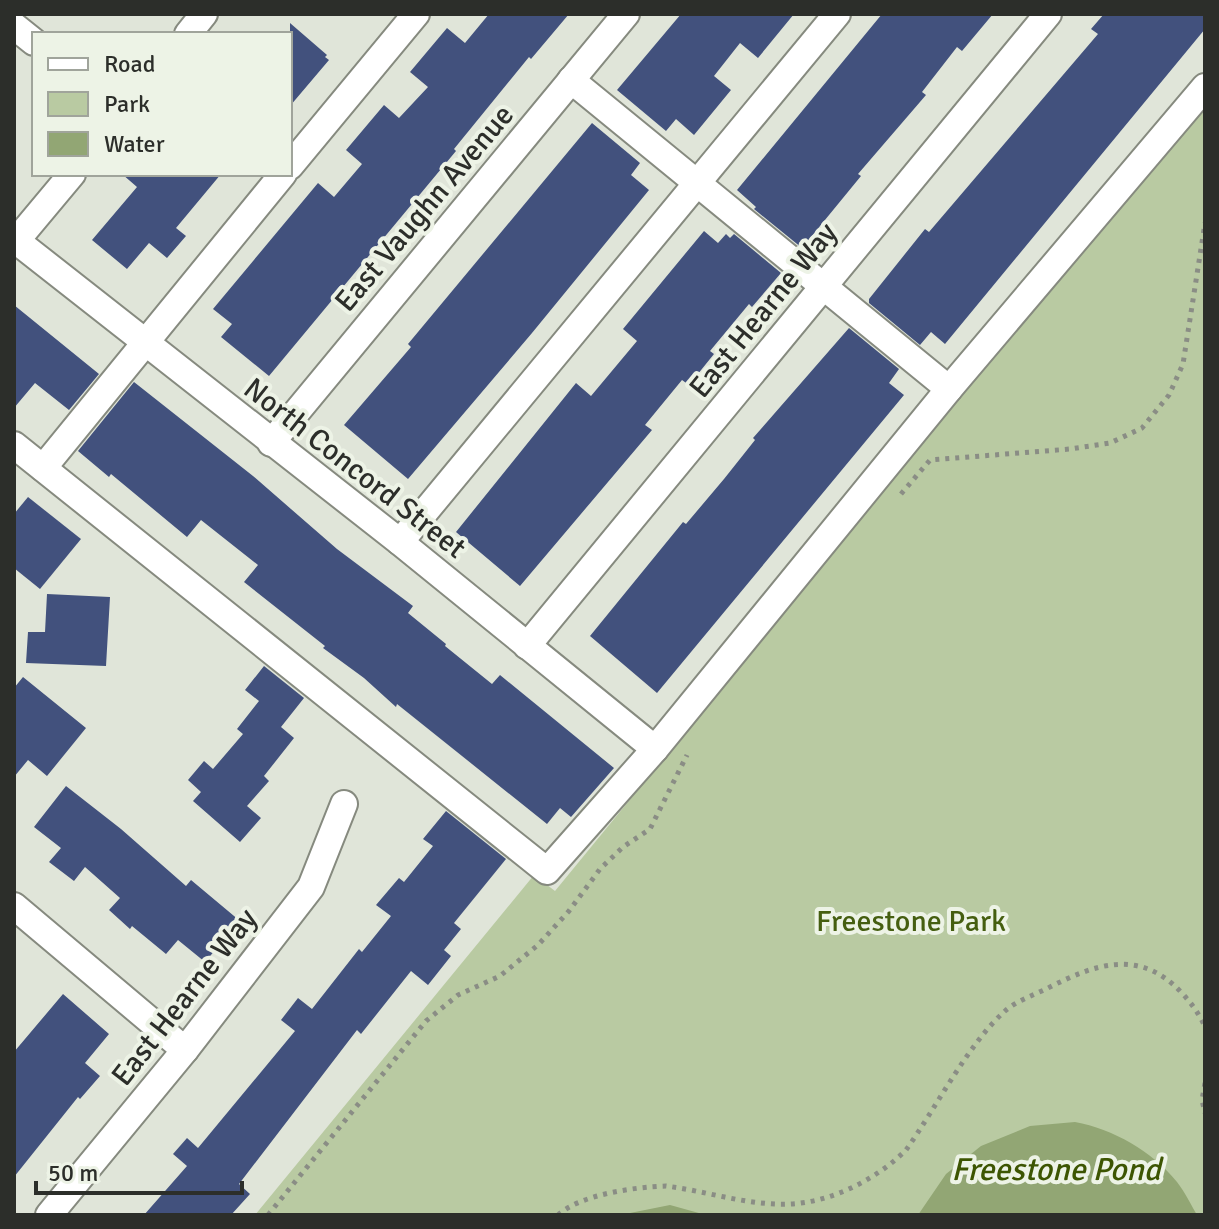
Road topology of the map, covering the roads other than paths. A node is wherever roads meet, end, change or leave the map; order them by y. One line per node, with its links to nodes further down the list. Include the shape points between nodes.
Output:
1 (204, 14): 7 (street)
2 (416, 14): 11 (street)
3 (626, 14): 9 (street, East Vaughn Avenue)
4 (837, 14): 14 (street)
5 (1048, 14): 16 (street, East Hearne Way)
6 (14, 26): 8 (street)
7 (190, 32)
8 (32, 40)
9 (571, 80): 14 (street); 19 (street, East Vaughn Avenue)
10 (1205, 87): 18 (street)
11 (292, 164)
12 (70, 176): 15 (street)
13 (281, 176): 17 (street)
14 (696, 184): 16 (street); 22 (street)
15 (15, 240): 17 (street, North Concord Street)
16 (824, 287): 18 (street); 23 (street, East Hearne Way)
17 (144, 343): 19 (street, North Concord Street); 21 (street)
18 (949, 389): 24 (street)
19 (271, 443): 22 (street, North Concord Street)
20 (14, 445): 21 (street)
21 (43, 468): 24 (street, via 547,871)
22 (400, 542): 23 (street, North Concord Street)
23 (527, 646): 24 (street, North Concord Street)
24 (655, 749)
25 (344, 804): 27 (street, East Hearne Way, via 311,887)
26 (14, 906): 27 (street)
27 (185, 1050): 28 (street, East Hearne Way)
28 (49, 1215)

